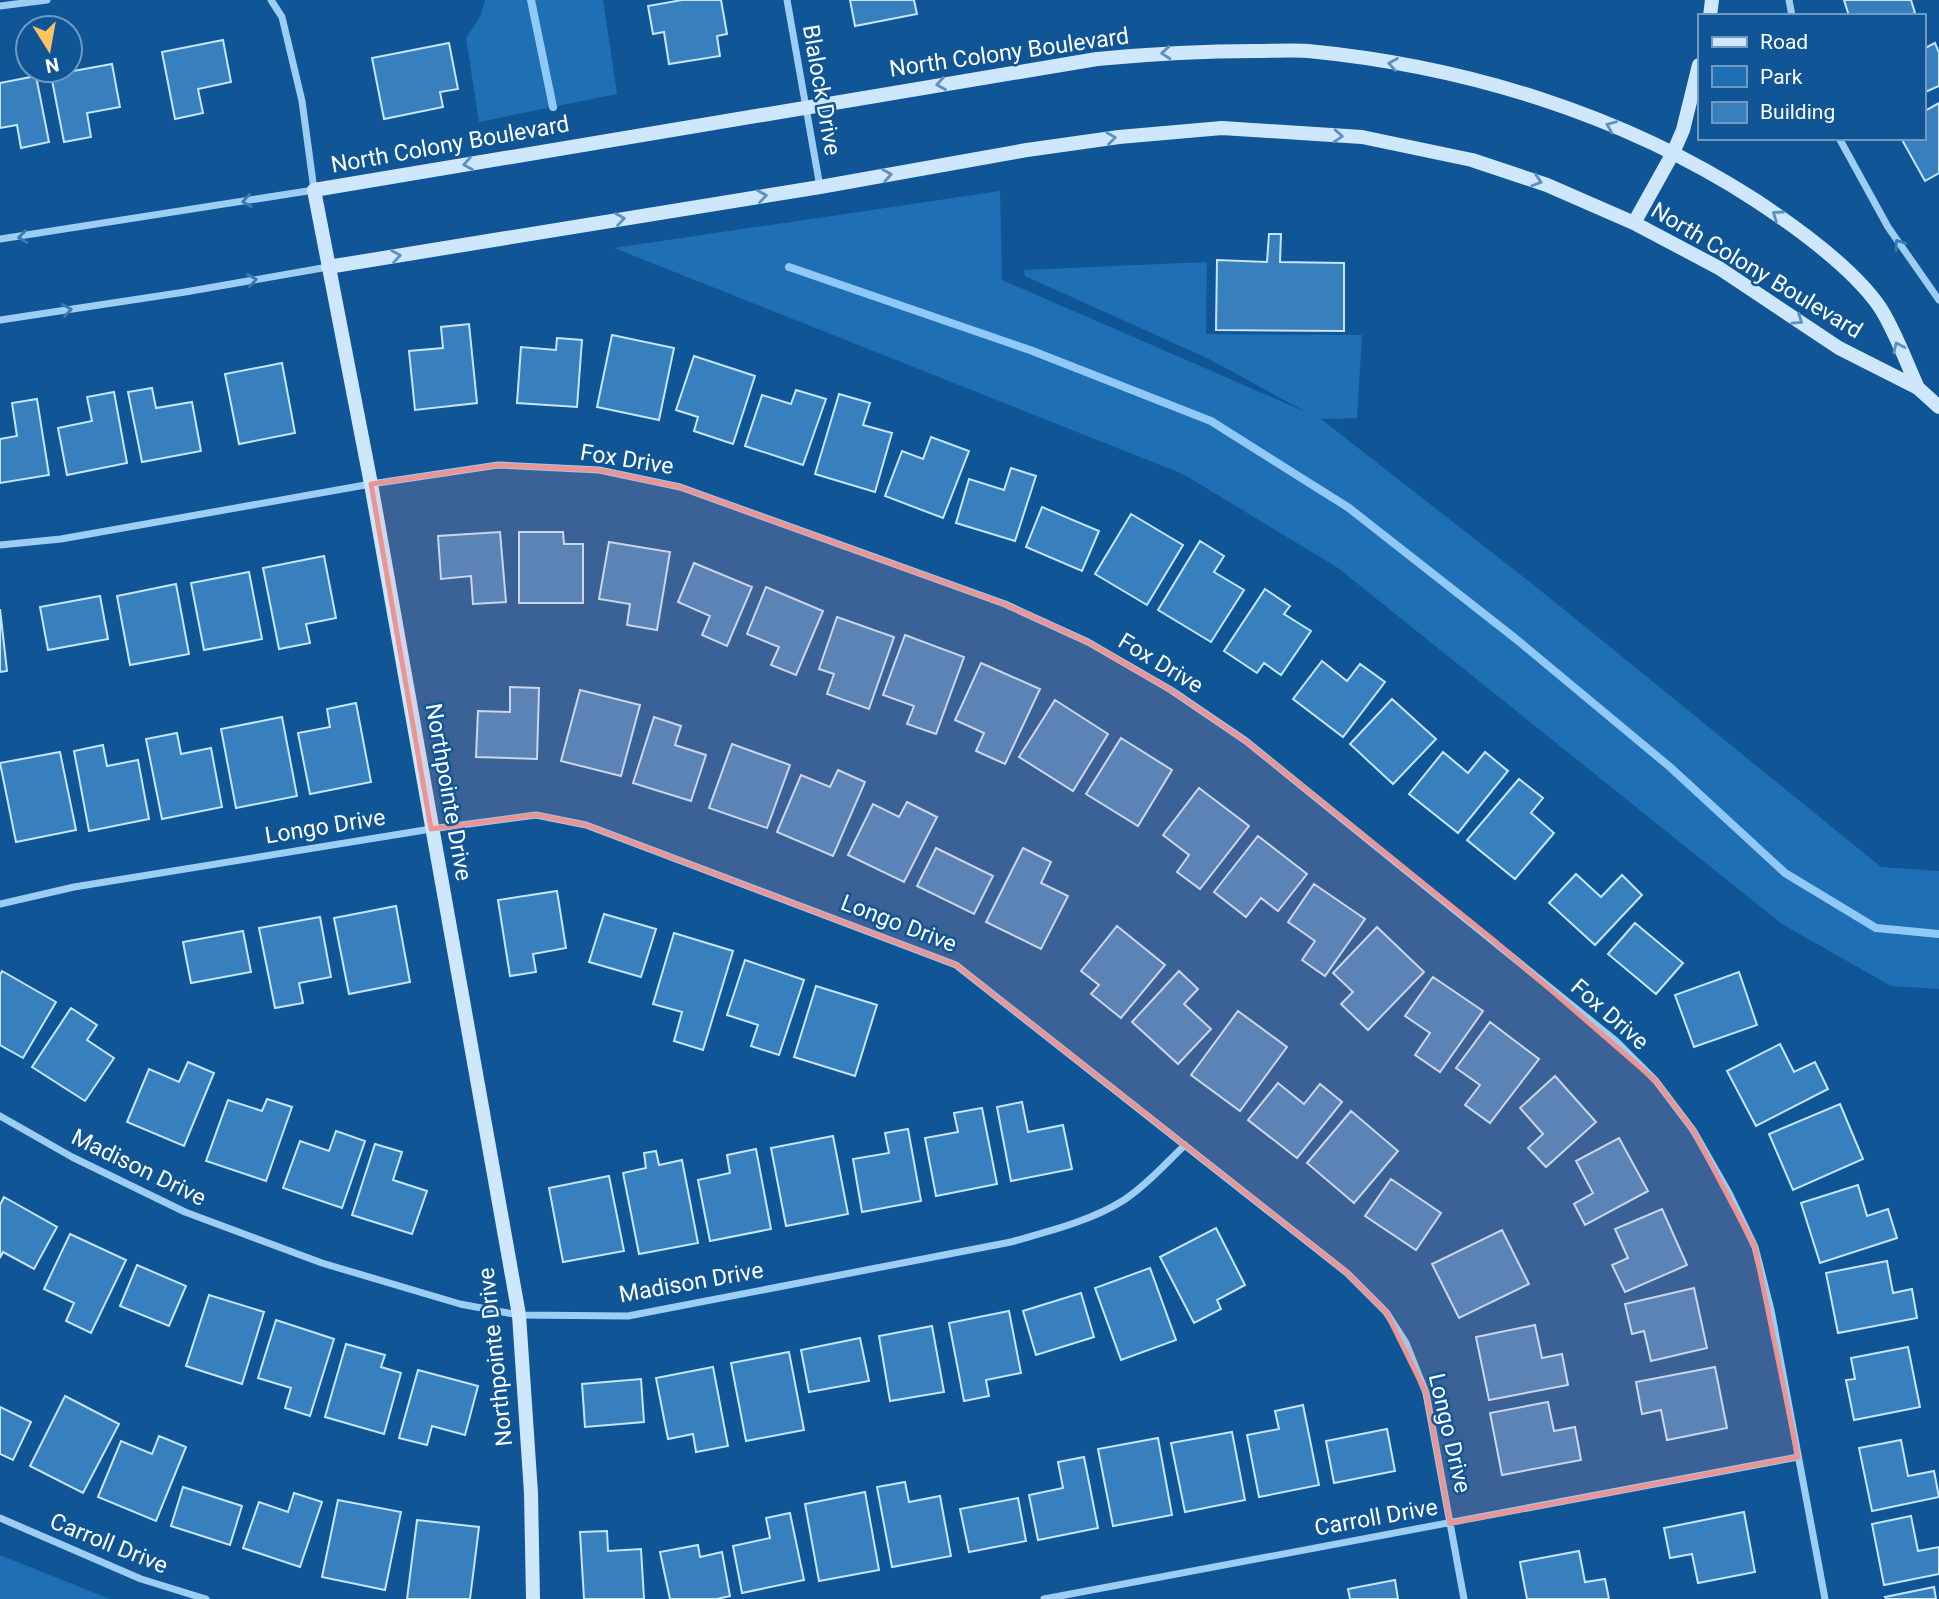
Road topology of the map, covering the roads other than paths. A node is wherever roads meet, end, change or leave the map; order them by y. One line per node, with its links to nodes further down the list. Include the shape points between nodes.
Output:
1 (47, 0): 4 (street)
2 (271, 0): 10 (street, Northpointe Drive, via 282,17 302,101)
3 (787, 0): 6 (street, Blalock Drive)
4 (0, 6)
5 (1698, 70): 8 (street, via 1689,115)
6 (805, 107): 8 (street, North Colony Boulevard, one-way to 6, via 1571,109 1496,84 1306,51 1185,51 1097,59); 9 (street, Blalock Drive); 10 (street, North Colony Boulevard, one-way to 10)
7 (1840, 140): 14 (street, one-way to 7, via 1888,227)
8 (1673, 153): 11 (street); 16 (street, North Colony Boulevard, one-way to 8, via 1879,307 1842,267 1781,218)
9 (820, 187): 11 (street, North Colony Boulevard, one-way to 11, via 1054,146 1222,128 1362,137 1472,160 1547,185); 13 (street, North Colony Boulevard, one-way to 9)
10 (314, 190): 12 (street, North Colony Boulevard, one-way to 12); 13 (street, Northpointe Drive)
11 (1634, 223): 16 (street, North Colony Boulevard, one-way to 16, via 1719,268 1839,348)
12 (0, 239)
13 (328, 267): 15 (street, North Colony Boulevard, one-way to 13); 18 (street, Northpointe Drive)
14 (1939, 300)
15 (0, 320)
16 (1917, 387): 17 (street, North Colony Boulevard)
17 (1939, 407)
18 (371, 484): 19 (street, Fox Drive, via 61,539); 20 (street, Northpointe Drive); 25 (street, Fox Drive, via 498,465 599,470 680,486 1005,604 1088,642 1246,741 1482,930 1616,1041 1657,1081 1693,1130 1755,1247)
19 (0, 545)
20 (431, 829): 21 (street, Longo Drive, via 74,887); 23 (street, Longo Drive, via 536,815 586,825 956,965); 24 (street, Northpointe Drive)
21 (0, 904)
22 (0, 1116): 24 (street, Madison Drive, via 185,1212 322,1264 460,1304)
23 (1185, 1144): 24 (street, Madison Drive, via 1123,1200 1073,1224 1011,1242 628,1316); 27 (street, Longo Drive, via 1347,1273 1386,1312 1406,1343 1426,1393)
24 (519, 1315): 30 (street, Northpointe Drive)
25 (1798, 1457): 27 (street, Carroll Drive); 33 (street, Fox Drive)
26 (0, 1518): 29 (street, Carroll Drive, via 141,1579)
27 (1450, 1523): 28 (street, Carroll Drive); 32 (street, Longo Drive)
28 (1074, 1596): 31 (street, Carroll Drive)
29 (206, 1599)
30 (533, 1599)
31 (1044, 1599)
32 (1464, 1599)
33 (1825, 1599)

